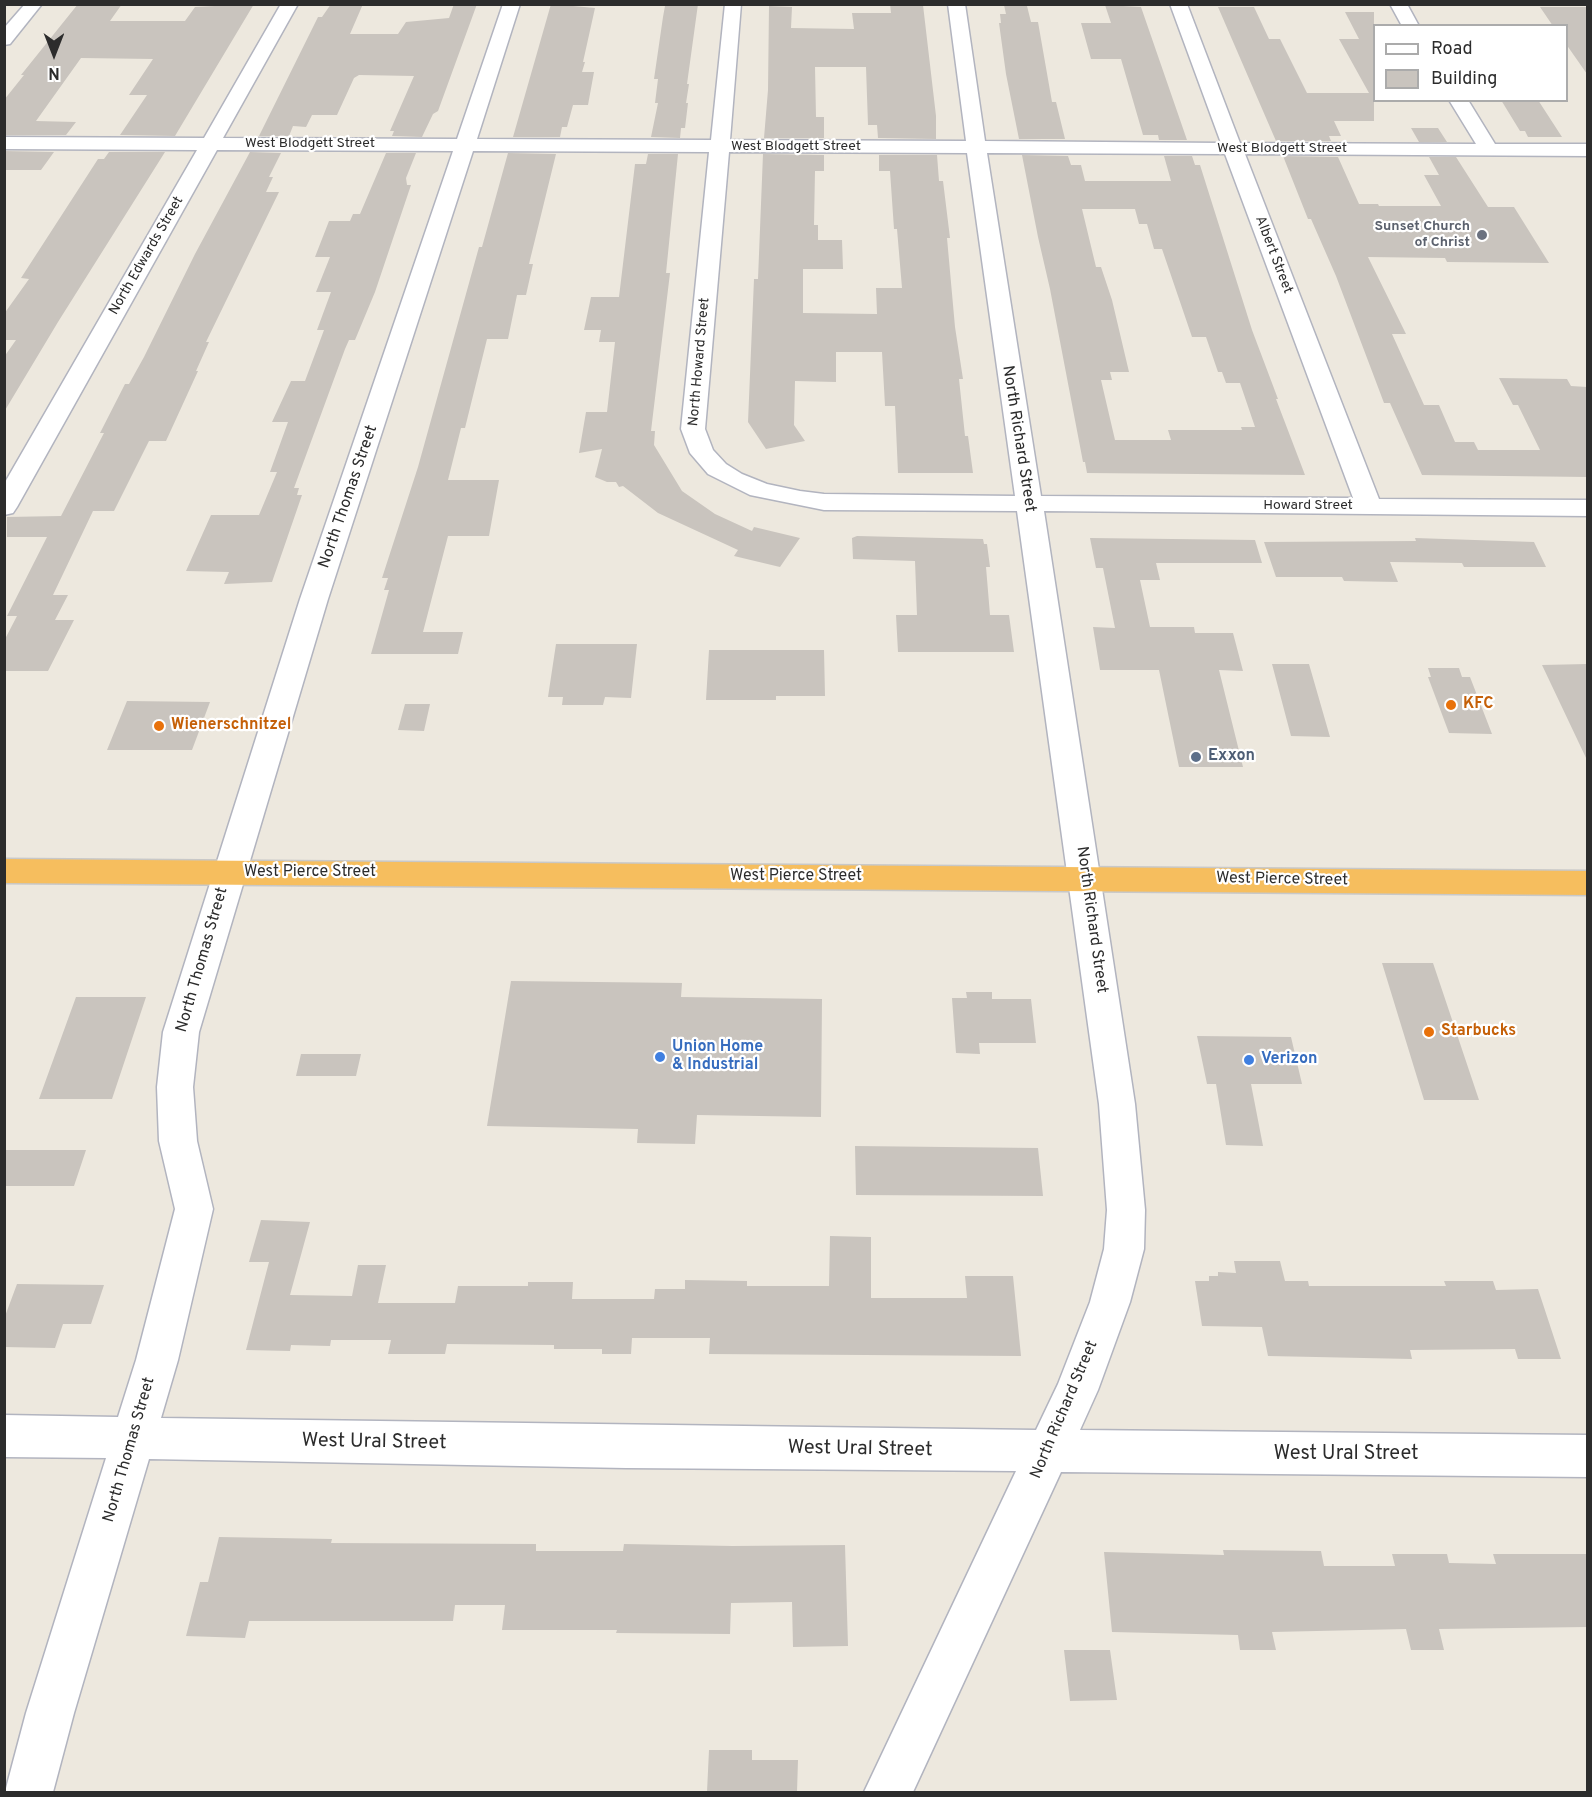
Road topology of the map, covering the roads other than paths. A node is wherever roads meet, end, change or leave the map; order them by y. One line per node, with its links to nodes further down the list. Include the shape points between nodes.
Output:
1 (34, 4): 9 (street)
2 (290, 4): 12 (street, North Edwards Street)
3 (512, 4): 13 (street, North Thomas Street)
4 (733, 4): 14 (street, North Howard Street)
5 (956, 4): 15 (street, North Richard Street)
6 (1178, 4): 16 (street, Albert Street)
7 (1398, 4): 8 (street)
8 (1410, 24)
9 (4, 40)
10 (1459, 102): 17 (street)
11 (4, 143): 12 (street, West Blodgett Street)
12 (211, 144): 13 (street, West Blodgett Street); 21 (street, North Edwards Street)
13 (466, 145): 14 (street, West Blodgett Street); 24 (street, North Thomas Street)
14 (720, 146): 15 (street, West Blodgett Street); 19 (street, North Howard Street, via 694,415 696,440 702,453 717,469 745,485 800,499)
15 (977, 148): 16 (street, West Blodgett Street); 19 (street, North Richard Street)
16 (1232, 149): 17 (street, West Blodgett Street); 20 (street, Albert Street)
17 (1489, 149): 18 (street, West Blodgett Street)
18 (1587, 150)
19 (1028, 505): 20 (street, Howard Street); 25 (street, North Richard Street)
20 (1369, 506): 22 (street, Howard Street)
21 (4, 507)
22 (1587, 508)
23 (4, 871): 24 (highway, West Pierce Street)
24 (229, 872): 25 (highway, West Pierce Street); 28 (street, North Thomas Street, via 181,1032 175,1087 178,1140 194,1209)
25 (1084, 879): 26 (highway, West Pierce Street); 29 (street, North Richard Street, via 1117,1104 1125,1185 1124,1249 1110,1302)
26 (1587, 883)
27 (4, 1436): 28 (street, West Ural Street)
28 (133, 1439): 29 (street, West Ural Street); 31 (street, North Thomas Street)
29 (1048, 1452): 30 (street, West Ural Street); 32 (street, North Richard Street)
30 (1587, 1456)
31 (29, 1792)
32 (888, 1792)

